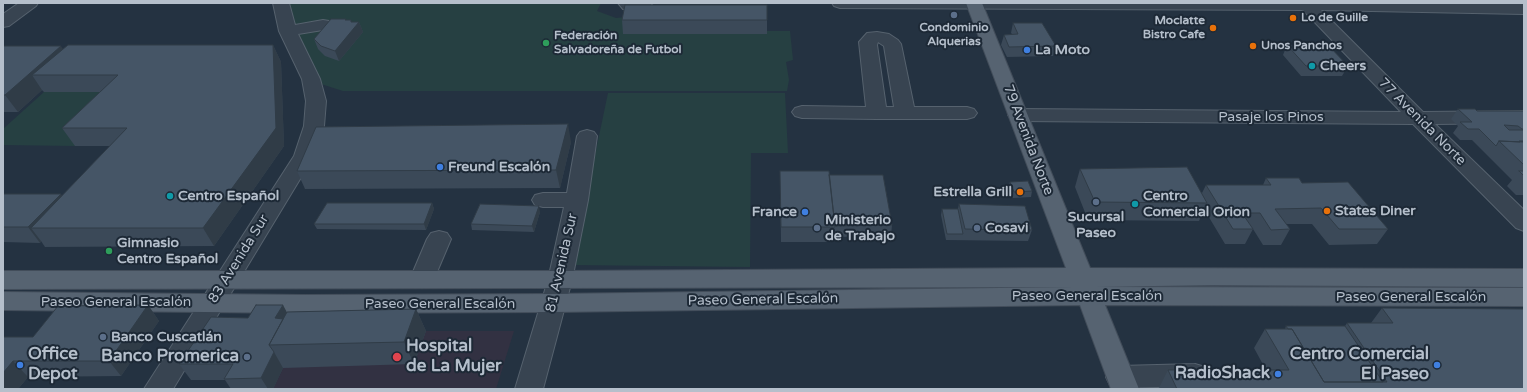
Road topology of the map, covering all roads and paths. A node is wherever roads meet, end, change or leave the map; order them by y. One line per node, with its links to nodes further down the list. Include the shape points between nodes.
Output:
1 (30, 3): 11 (street)
2 (281, 3): 13 (street, 83 Avenida Sur)
3 (626, 3): 4 (street, via 635,7)
4 (645, 3)
5 (840, 3): 6 (street)
6 (861, 3): 7 (street)
7 (871, 3): 8 (street); 14 (street)
8 (974, 4): 9 (street); 19 (main road, 79 Avenida Norte)
9 (1306, 4): 10 (street); 21 (street, 77 Avenida Norte)
10 (1524, 9)
11 (3, 22)
12 (323, 25): 13 (street)
13 (288, 31): 30 (street, 83 Avenida Sur, via 292,58 311,79 316,101 314,126 304,156)
14 (877, 37): 16 (street, via 868,42); 17 (street, via 884,38 892,44)
15 (802, 112): 16 (street)
16 (877, 113): 17 (street)
17 (905, 113): 18 (street)
18 (967, 113)
19 (1018, 115): 21 (street, Pasaje los Pinos); 31 (main road, 79 Avenida Norte)
20 (1524, 117): 21 (street, Pasaje los Pinos)
21 (1418, 118): 25 (street, 77 Avenida Norte)
22 (587, 136): 24 (street, 81 Avenida Sur)
23 (543, 200): 24 (street)
24 (577, 200): 32 (street, 81 Avenida Sur)
25 (1524, 222)
26 (438, 239): 28 (street)
27 (1524, 278): 31 (main road, Paseo General Escalón)
28 (422, 279): 30 (main road, Paseo General Escalón); 32 (main road, Paseo General Escalón)
29 (3, 280): 30 (main road, Paseo General Escalón)
30 (227, 280): 35 (street, 83 Avenida Sur)
31 (1085, 286): 32 (main road, Paseo General Escalón); 33 (main road, Paseo General Escalón); 39 (main road, 79 Avenida Norte)
32 (556, 292): 36 (main road, Paseo General Escalón); 42 (street, 81 Avenida Sur)
33 (1524, 297)
34 (3, 301): 35 (main road, Paseo General Escalón)
35 (211, 303): 36 (main road, Paseo General Escalón); 40 (street, 83 Avenida Sur)
36 (304, 304): 37 (street)
37 (291, 328)
38 (1216, 374): 39 (street)
39 (1123, 383)
40 (158, 389): 41 (street)
41 (165, 389)
42 (529, 389)

